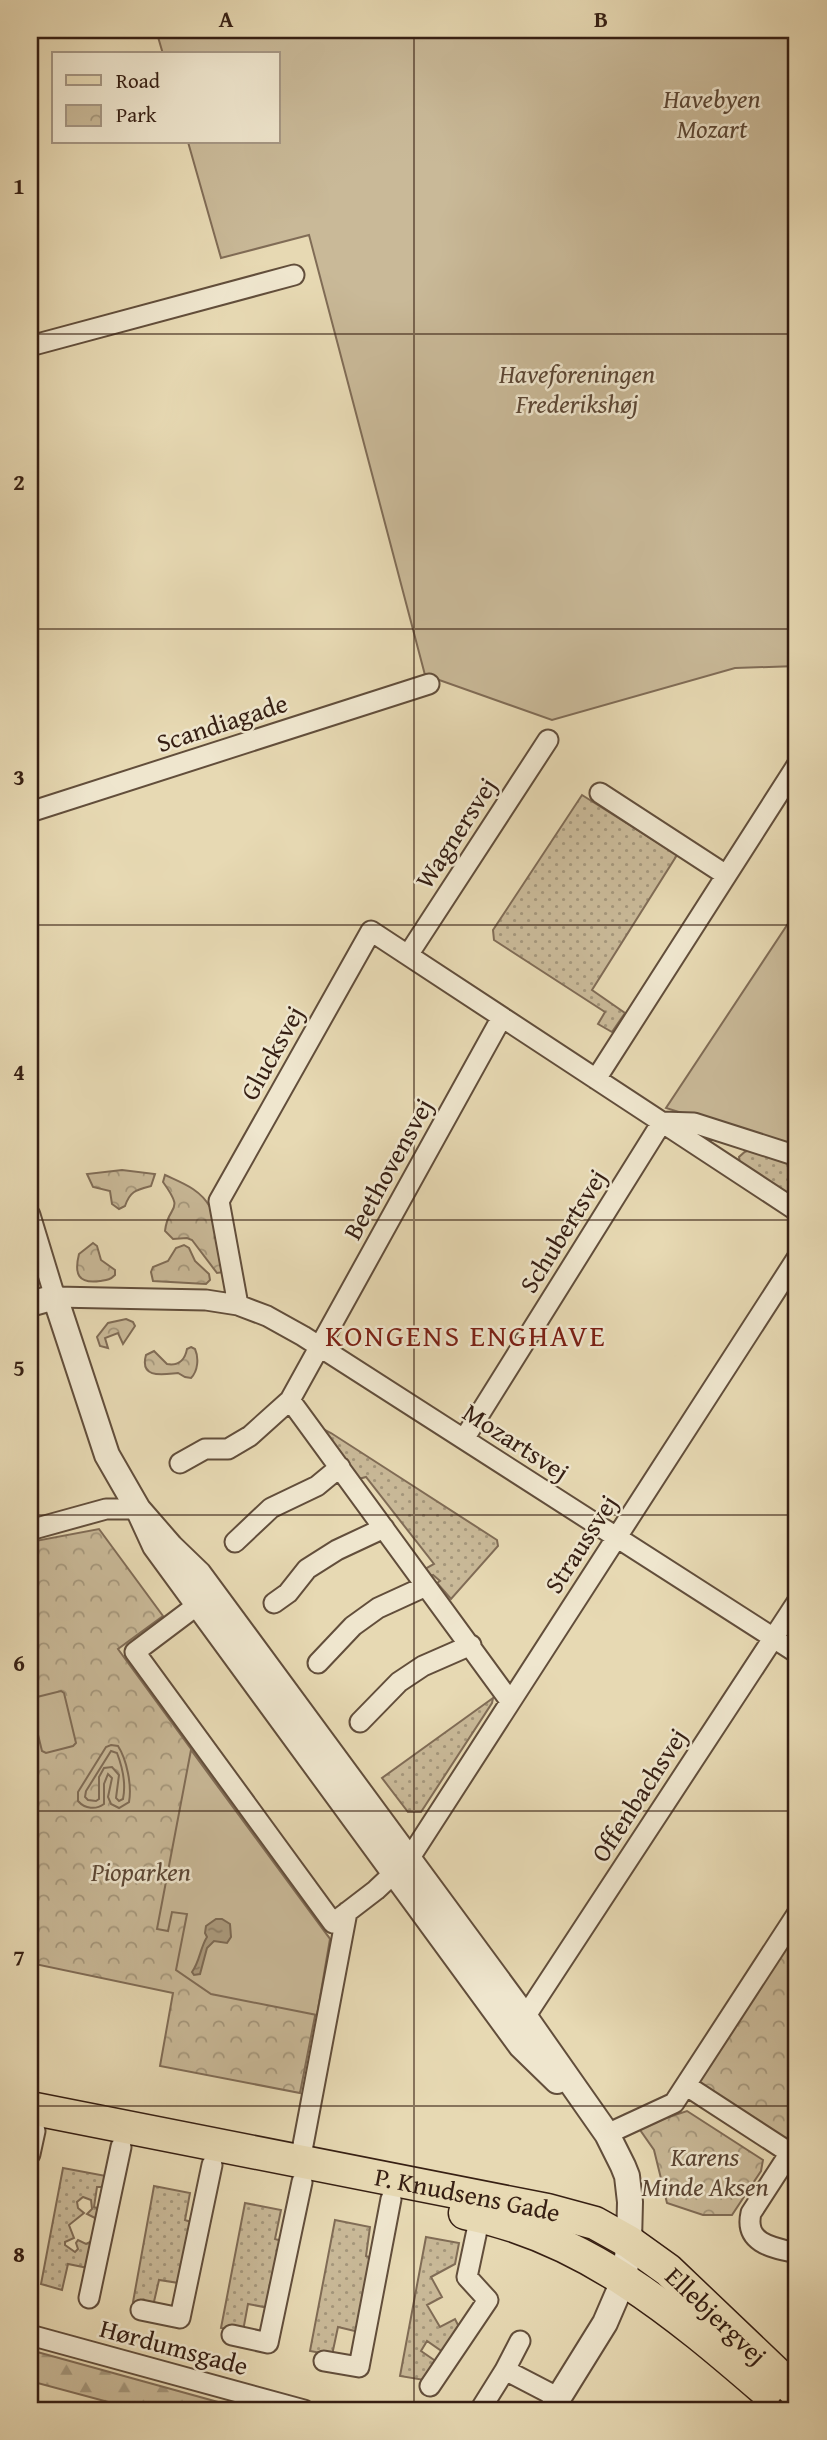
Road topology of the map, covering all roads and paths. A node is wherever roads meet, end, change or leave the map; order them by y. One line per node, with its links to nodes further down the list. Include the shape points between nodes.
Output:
1 (294, 275): 2 (street)
2 (30, 346)
3 (429, 684): 7 (street, Scandiagade)
4 (548, 740): 9 (street, Wagnersvej)
5 (797, 765): 8 (street)
6 (600, 793): 8 (street)
7 (30, 812)
8 (726, 875): 11 (street)
9 (408, 955): 10 (street); 19 (street, Glucksvej, via 371,931 219,1200)
10 (502, 1017): 11 (street); 20 (street, Beethovensvej)
11 (596, 1079): 12 (street)
12 (662, 1122): 13 (street, via 694,1123); 14 (street); 22 (street, Schubertsvej)
13 (797, 1156)
14 (797, 1211)
15 (30, 1215): 17 (street)
16 (797, 1258): 28 (street, Straussvej)
17 (55, 1297): 18 (street); 19 (street, Mozartsvej, via 206,1300); 25 (street, via 107,1455)
18 (30, 1304)
19 (238, 1305): 20 (street, Mozartsvej)
20 (320, 1347): 21 (street, Beethovensvej); 22 (street, Mozartsvej)
21 (290, 1400): 23 (street, Beethovensvej, via 250,1436 228,1448 205,1449); 24 (street)
22 (464, 1439): 28 (street, Mozartsvej)
23 (180, 1463)
24 (340, 1467): 26 (street); 29 (street, via 317,1486 271,1508)
25 (138, 1509): 27 (street, via 106,1509); 31 (street, via 155,1546)
26 (384, 1528): 30 (street); 33 (street, via 307,1569)
27 (30, 1530)
28 (617, 1537): 34 (street, Mozartsvej); 38 (street, Straussvej)
29 (235, 1542)
30 (426, 1586): 35 (street); 37 (street, via 353,1626)
31 (205, 1599): 40 (street); 41 (street, via 135,1652 332,1923)
32 (797, 1602): 34 (street, Offenbachsvej)
33 (274, 1603)
34 (774, 1638): 36 (street, Mozartsvej); 43 (street, Offenbachsvej)
35 (471, 1645): 38 (street); 39 (street, via 399,1682)
36 (797, 1653)
37 (318, 1663)
38 (510, 1701): 40 (street, Straussvej)
39 (360, 1722)
40 (401, 1866): 41 (street, Straussvej); 43 (street); 45 (street, via 521,2046)
41 (347, 1912): 50 (street)
42 (797, 1914): 44 (street)
43 (525, 2017): 45 (street)
44 (687, 2086): 45 (street, via 674,2103); 48 (street)
45 (603, 2129): 53 (street, via 627,2176)
46 (31, 2131): 47 (main road, P. Knudsens Gade); 50 (main road, P. Knudsens Gade)
47 (121, 2147): 49 (main road, P. Knudsens Gade); 56 (street)
48 (794, 2148): 54 (street, via 748,2224 766,2245)
49 (212, 2165): 50 (main road, P. Knudsens Gade); 57 (street, via 180,2318)
50 (301, 2172): 51 (main road, P. Knudsens Gade); 53 (main road, P. Knudsens Gade, via 547,2210 595,2223); 59 (street, via 268,2343)
51 (391, 2199): 52 (main road, P. Knudsens Gade); 61 (street, P. Knudsens Gade, via 359,2367)
52 (480, 2216): 55 (main road, P. Knudsens Gade, via 541,2237); 63 (street, P. Knudsens Gade, via 467,2277 488,2300)
53 (629, 2242): 55 (street); 64 (main road, Ellebjergvej, via 668,2270)
54 (797, 2253)
55 (624, 2279): 65 (street, via 606,2322); 68 (main road, Ellebjergvej)
56 (89, 2298)
57 (141, 2310)
58 (30, 2335): 66 (street, Hørdumsgade)
59 (232, 2335)
60 (520, 2341): 62 (street)
61 (324, 2361)
62 (505, 2370): 65 (street); 67 (street)
63 (430, 2386)
64 (797, 2393)
65 (555, 2404)
66 (303, 2410)
67 (480, 2410)
68 (788, 2410)

